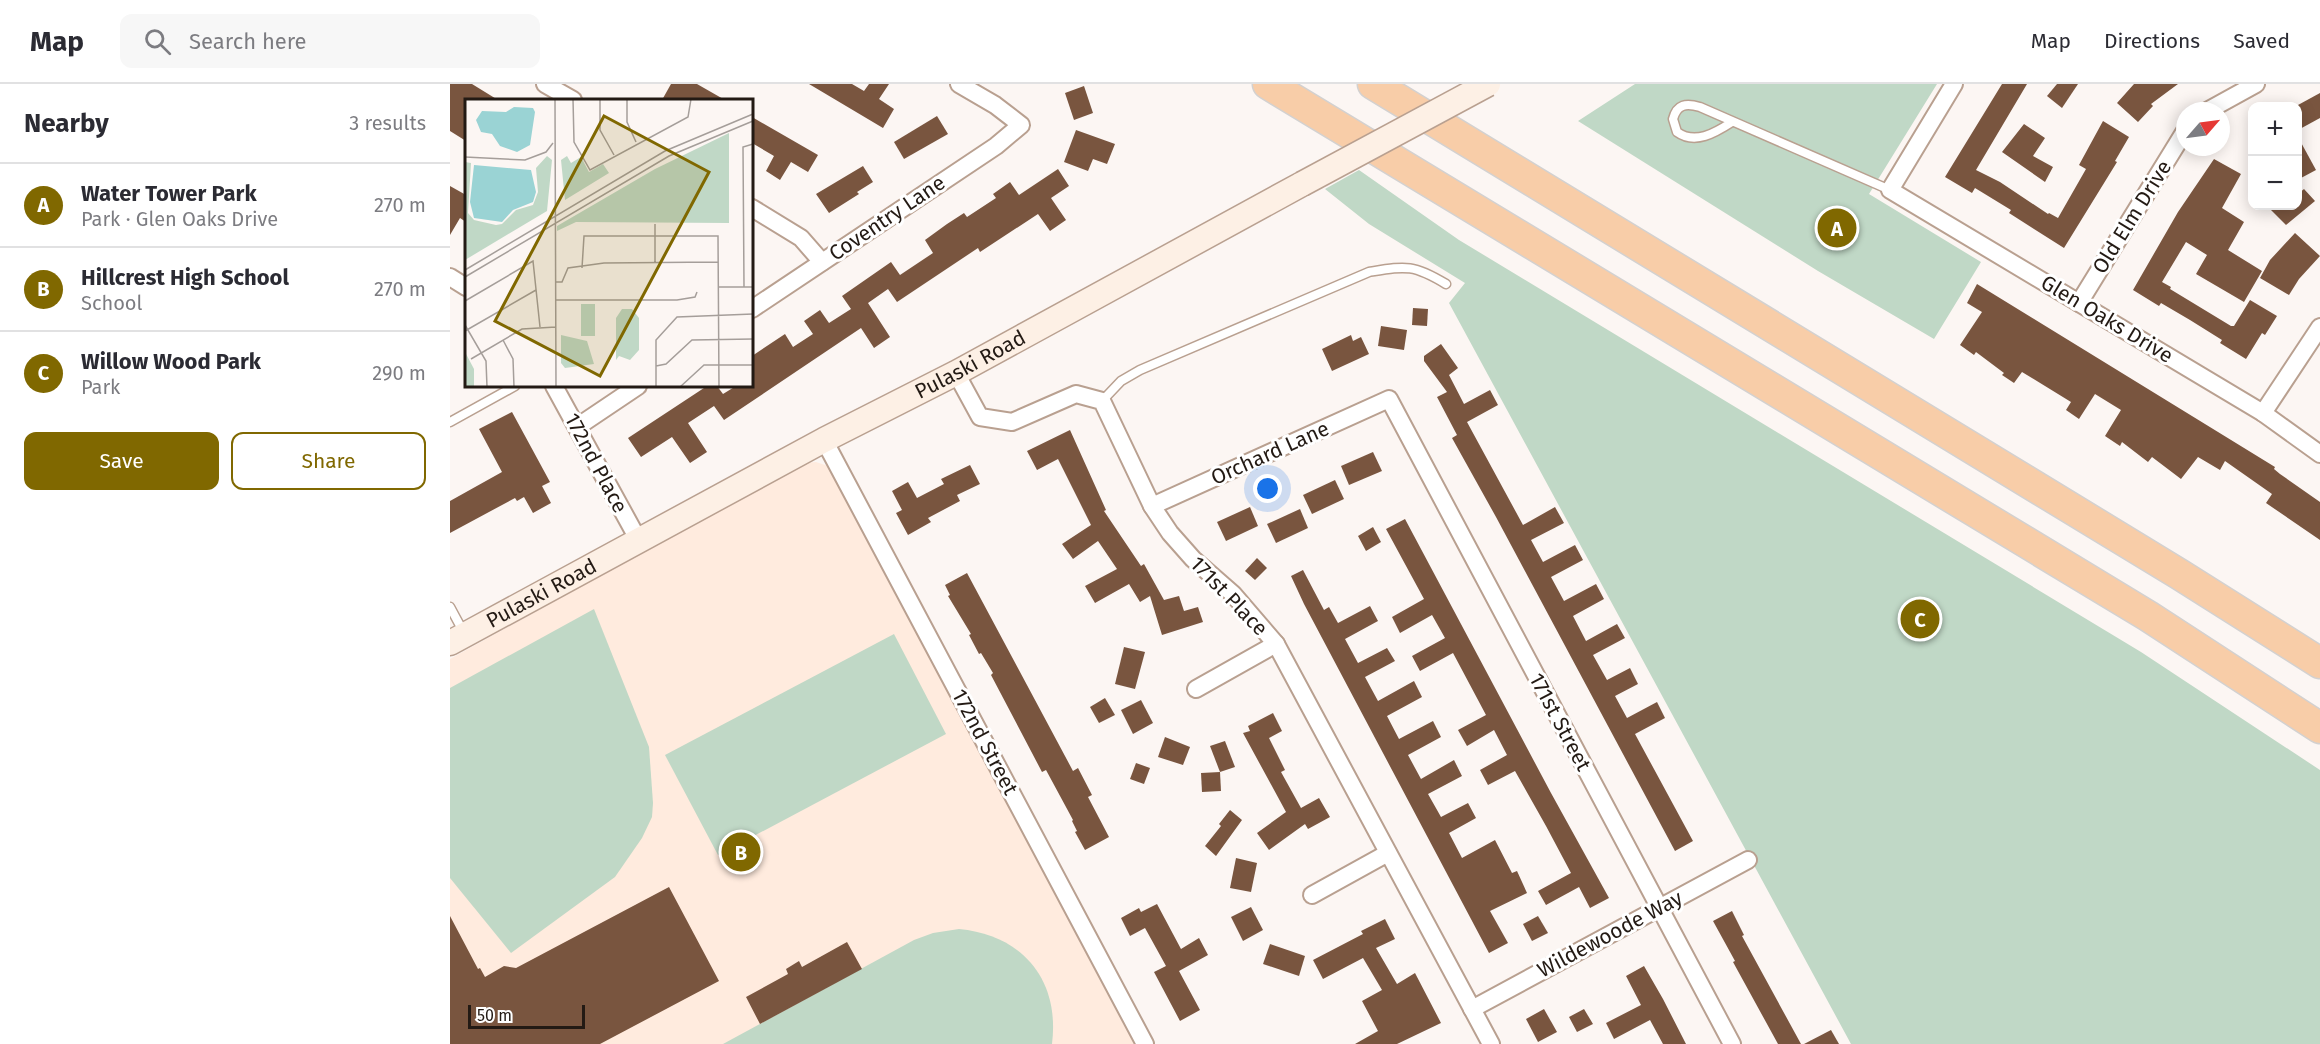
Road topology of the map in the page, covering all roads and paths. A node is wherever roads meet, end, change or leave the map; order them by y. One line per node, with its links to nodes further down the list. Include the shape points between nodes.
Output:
1 (546, 84): 8 (street)
2 (959, 84): 14 (street, Coventry Lane, via 1021,125 996,146)
3 (1268, 84): 39 (highway, via 2148,616)
4 (1373, 84): 37 (highway)
5 (1488, 84): 21 (main road, Pulaski Road, bridge)
6 (1954, 84): 12 (street)
7 (2256, 84): 9 (street)
8 (571, 99)
9 (2223, 102)
10 (1732, 122): 10 (lane, via 1690,104 1678,108 1673,119 1677,132 1690,138); 12 (lane)
11 (2176, 146): 18 (street, Old Elm Drive)
12 (1890, 190): 18 (street, Glen Oaks Drive)
13 (753, 209): 14 (street, via 801,238)
14 (822, 262): 19 (street, Coventry Lane)
15 (450, 277): 17 (street)
16 (1446, 284): 26 (lane, via 1423,270 1404,267 1369,272 1140,370 1121,381)
17 (465, 286)
18 (2079, 303): 27 (street, Glen Oaks Drive)
19 (753, 308)
20 (2320, 327): 27 (street)
21 (956, 372): 26 (street, via 980,417 1012,422 1076,394); 30 (main road, Pulaski Road)
22 (514, 387): 28 (lane)
23 (555, 387): 29 (street, 172nd Place)
24 (637, 387): 29 (street)
25 (1389, 399): 32 (street, Orchard Lane); 43 (street, 171st Street)
26 (1102, 401): 32 (street, 171st Place)
27 (2263, 413): 31 (street, Glen Oaks Drive)
28 (450, 422)
29 (577, 427): 33 (street, 172nd Place)
30 (824, 440): 33 (main road, Pulaski Road); 45 (street, 172nd Street)
31 (2320, 454)
32 (1152, 506): 36 (street, 171st Place, via 1192,559 1233,594)
33 (639, 542): 35 (main road, Pulaski Road)
34 (450, 607): 35 (lane)
35 (458, 639)
36 (1276, 644): 38 (street); 40 (street, 171st Place)
37 (2320, 663)
38 (1196, 689)
39 (2320, 728)
40 (1388, 854): 42 (street); 44 (street, 171st Place)
41 (1748, 860): 43 (street, Wildewoode Way)
42 (1312, 896)
43 (1659, 908): 44 (street, Wildewoode Way); 47 (street, 171st Street)
44 (1472, 1009): 46 (street, 171st Place)
45 (1145, 1044)
46 (1491, 1044)
47 (1732, 1044)

